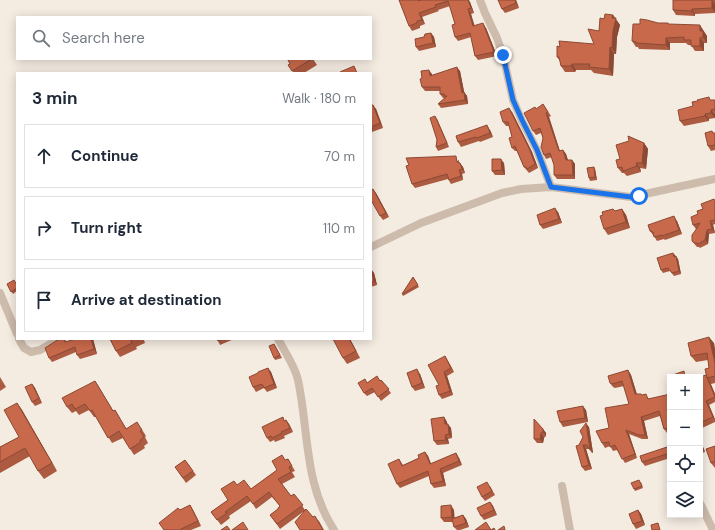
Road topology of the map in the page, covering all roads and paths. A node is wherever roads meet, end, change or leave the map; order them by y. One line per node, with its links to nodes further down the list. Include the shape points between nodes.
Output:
1 (480, 0): 3 (street, via 503,55 513,100)
2 (715, 179): 3 (street, via 631,197)
3 (551, 187): 4 (street, via 521,189 502,194 421,223)
4 (372, 247)
5 (0, 294): 6 (street)
6 (16, 332)
7 (20, 340): 8 (street, via 24,348 31,352)
8 (57, 340)
9 (279, 340): 12 (street, via 298,379 312,477 317,497)
10 (562, 486): 13 (street)
11 (703, 510): 14 (street)
12 (334, 530)
13 (570, 530)
14 (713, 530)

